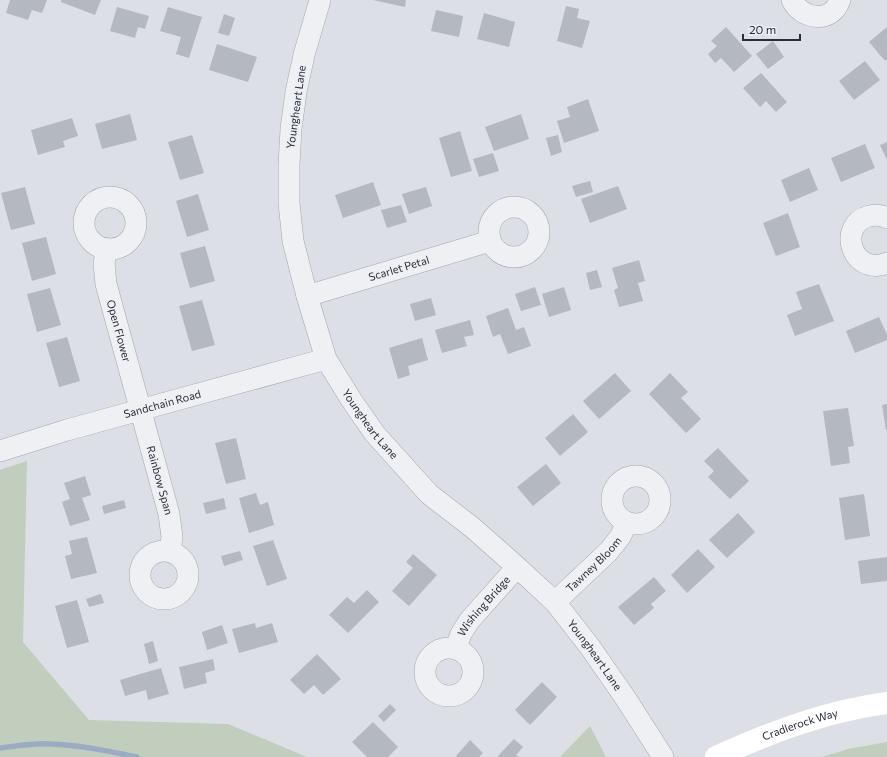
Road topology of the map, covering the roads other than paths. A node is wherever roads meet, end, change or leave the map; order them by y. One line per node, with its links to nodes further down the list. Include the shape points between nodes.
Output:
1 (792, 0): 2 (street, via 797,9 806,15 816,17 832,11)
2 (840, 0)
3 (316, 1): 8 (street, Youngheart Lane, via 296,92 289,165 293,241)
4 (887, 218): 7 (street, via 873,215 865,217 857,224 850,238 851,248 862,262 871,265)
5 (490, 241): 8 (street, Scarlet Petal)
6 (107, 249): 10 (street, Open Flower, via 104,263 106,284)
7 (887, 263)
8 (307, 296): 9 (street, Youngheart Lane)
9 (326, 359): 10 (street, Sandchain Road); 14 (street, Youngheart Lane, via 375,434 401,464 429,494)
10 (142, 411): 11 (street, Sandchain Road, via 67,430); 13 (street, Rainbow Span, via 169,514 172,537)
11 (0, 451)
12 (627, 523): 15 (street, Tawney Bloom, via 608,552)
13 (170, 550)
14 (517, 567): 15 (street, Youngheart Lane); 16 (street, Wishing Bridge, via 469,621)
15 (555, 602): 18 (street, Youngheart Lane, via 590,647)
16 (456, 648)
17 (887, 702): 19 (street, Cradlerock Way, via 823,716 786,728)
18 (663, 757)
19 (716, 757)

